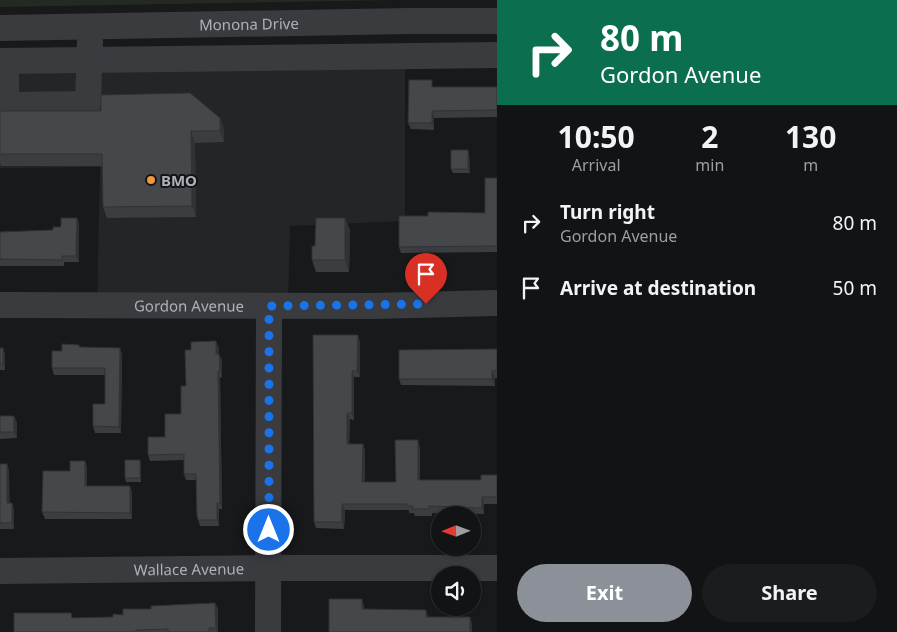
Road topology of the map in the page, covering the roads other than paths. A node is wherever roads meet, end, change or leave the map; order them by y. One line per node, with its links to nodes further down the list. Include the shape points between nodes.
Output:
1 (497, 21): 2 (street, Monona Drive)
2 (90, 26): 3 (street, Monona Drive); 5 (street)
3 (0, 28)
4 (497, 55): 5 (street)
5 (90, 60): 6 (street); 6 (street, via 88,104 6,105)
6 (3, 61)
7 (497, 303): 9 (street, Gordon Avenue)
8 (0, 305): 9 (street, Gordon Avenue)
9 (269, 306): 10 (street)
10 (269, 568): 11 (street, Wallace Avenue); 12 (street, Wallace Avenue); 13 (street)
11 (497, 568)
12 (0, 571)
13 (268, 632)

